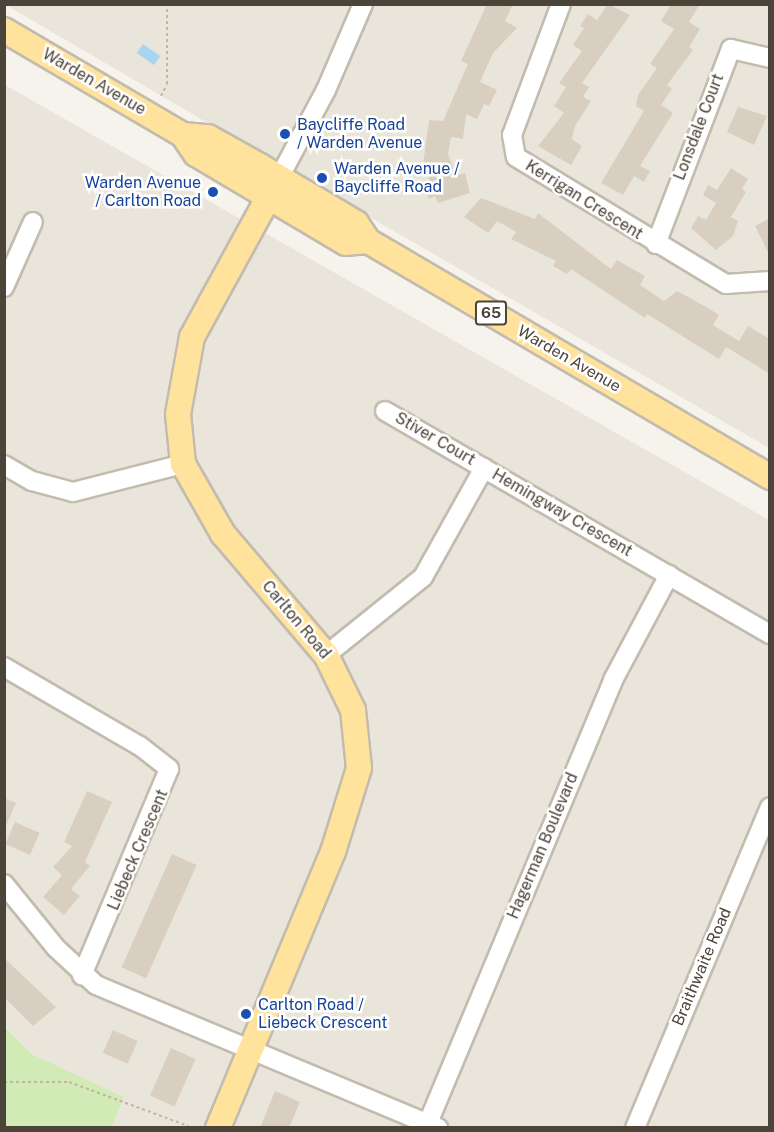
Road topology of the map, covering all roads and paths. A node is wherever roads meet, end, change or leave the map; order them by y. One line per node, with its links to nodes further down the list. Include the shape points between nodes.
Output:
1 (167, 4): 6 (path, via 167,84)
2 (363, 4): 7 (street)
3 (561, 4): 9 (street, Kerrigan Crescent, via 512,135 513,152 531,171)
4 (4, 30): 7 (main road, Warden Avenue / 65, via 183,135 208,137)
5 (770, 58): 9 (street, Lonsdale Court, via 731,49)
6 (161, 96)
7 (273, 188): 13 (main road, Carlton Road, via 186,355 178,414); 16 (main road, Warden Avenue / 65, via 356,223 368,241)
8 (33, 222): 11 (street)
9 (656, 244): 10 (street, Kerrigan Crescent, via 726,284)
10 (770, 281)
11 (4, 287)
12 (385, 411): 15 (street, Stiver Court)
13 (183, 464): 14 (street, via 73,492 32,481); 19 (main road, Carlton Road, via 223,534)
14 (4, 465)
15 (484, 468): 17 (street, Hemingway Crescent); 19 (street, Hemingway Crescent, via 423,577)
16 (770, 477)
17 (669, 575): 18 (street); 26 (street, Hagerman Boulevard, via 625,653)
18 (770, 634)
19 (326, 655): 24 (main road, Carlton Road, via 356,727 354,794)
20 (4, 667): 23 (street, Liebeck Crescent, via 140,746 169,770)
21 (770, 807): 29 (street, Braithwaite Road)
22 (4, 884): 23 (street)
23 (82, 975): 24 (street)
24 (251, 1048): 26 (street); 28 (main road, Carlton Road)
25 (4, 1082): 27 (path, via 69,1082)
26 (433, 1125)
27 (188, 1126)
28 (218, 1128)
29 (635, 1128)

